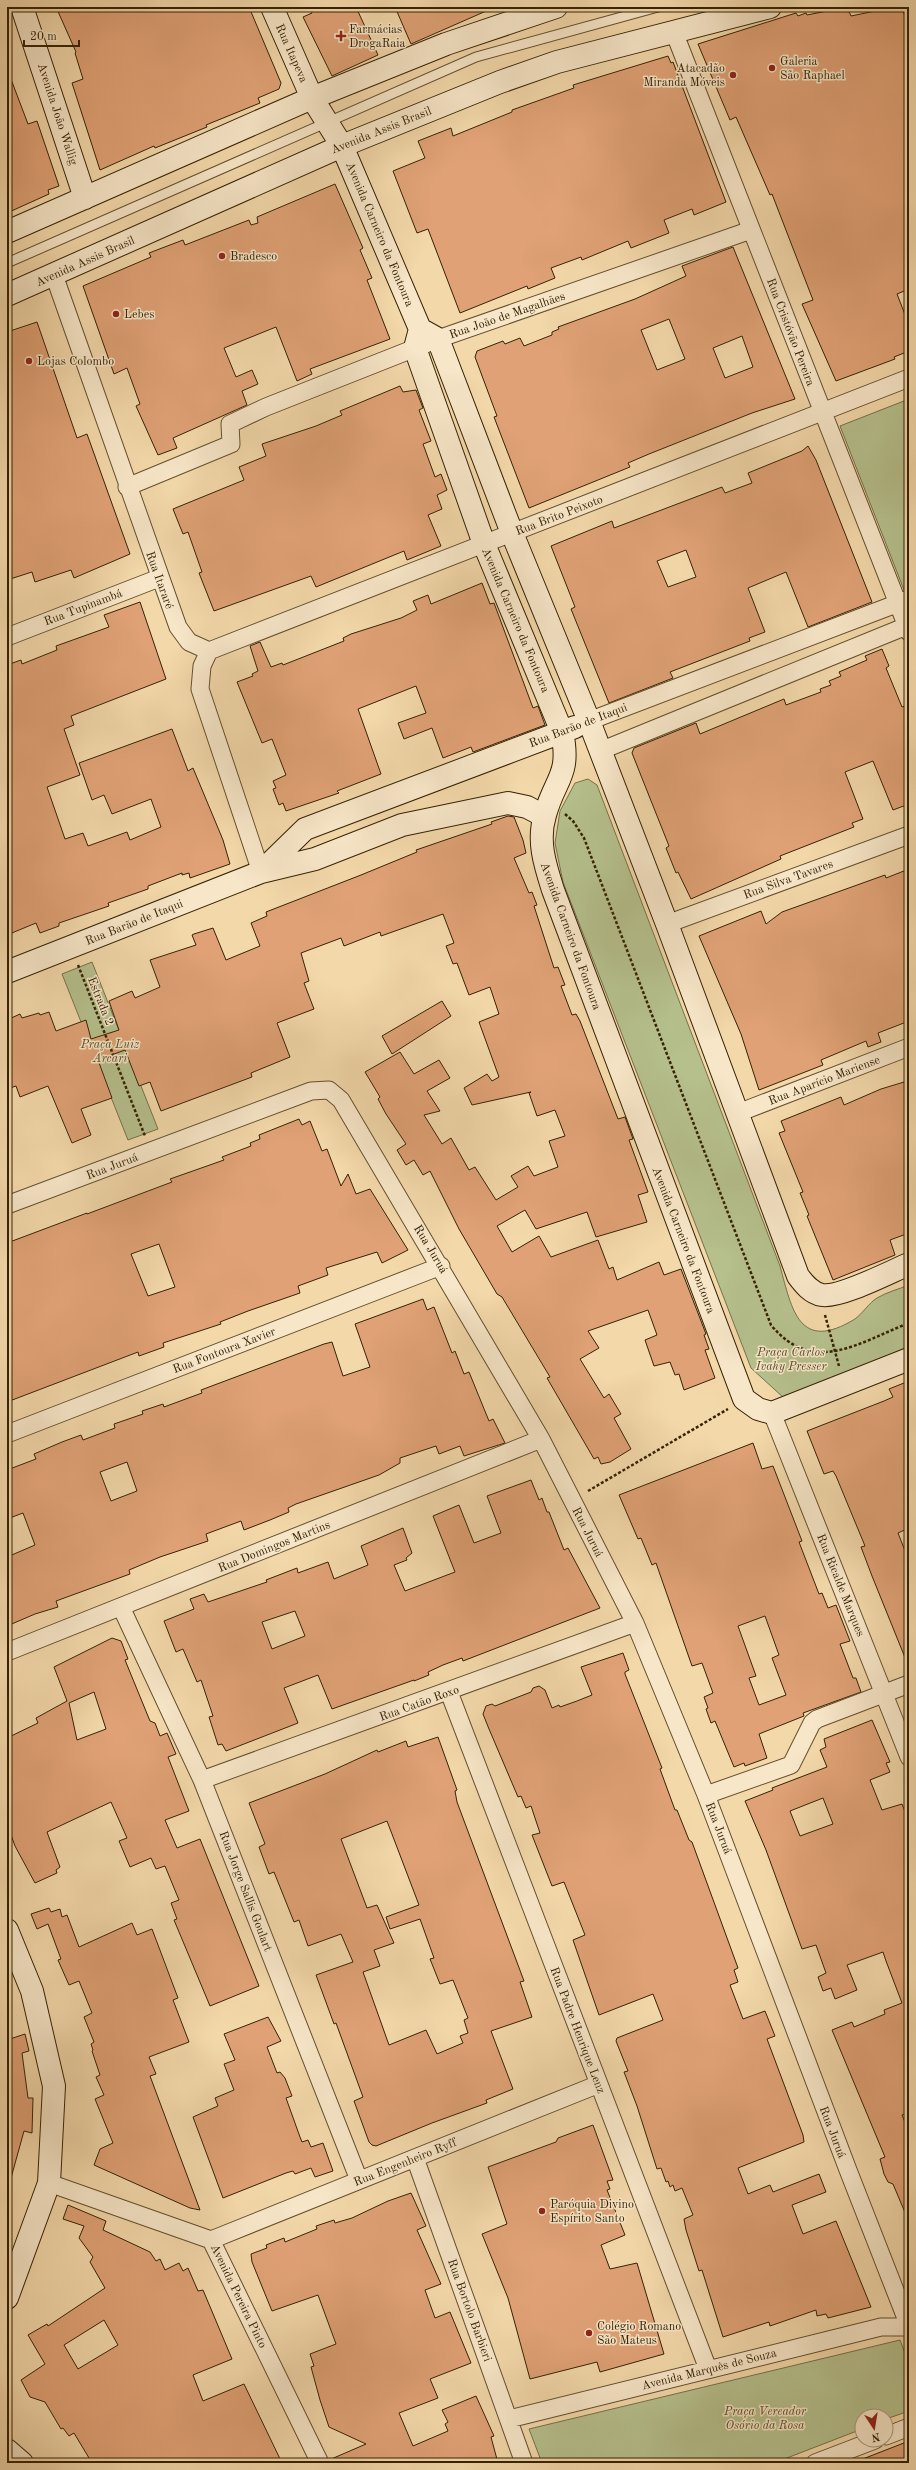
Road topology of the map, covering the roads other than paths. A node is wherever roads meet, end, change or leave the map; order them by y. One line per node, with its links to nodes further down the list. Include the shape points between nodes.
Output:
1 (22, 7): 10 (main road, Avenida João Wallig)
2 (272, 7): 7 (main road, Rua Itapeva)
3 (658, 7): 8 (lane, via 476,57)
4 (770, 7): 6 (main road, Avenida Assis Brasil)
5 (542, 9): 7 (main road, via 446,44)
6 (674, 32): 9 (main road, Avenida Assis Brasil, via 557,62 500,82); 11 (street, Rua Cristóvão Pereira)
7 (312, 98): 8 (main road, Avenida Carneiro da Fontoura); 10 (main road)
8 (327, 123): 9 (main road, Avenida Carneiro da Fontoura); 13 (lane)
9 (342, 146): 14 (main road, Avenida Assis Brasil); 16 (main road, Avenida Carneiro da Fontoura)
10 (85, 198): 12 (main road)
11 (752, 230): 16 (street, Rua João de Magalhães); 18 (street, Rua Cristóvão Pereira)
12 (7, 232)
13 (7, 263)
14 (54, 275): 15 (main road, Avenida Assis Brasil); 19 (street, Rua Itararé)
15 (7, 295)
16 (424, 339): 19 (street, Rua João de Magalhães, via 230,424 230,444); 20 (main road, Avenida Carneiro da Fontoura); 21 (main road, Avenida Carneiro da Fontoura)
17 (909, 378): 18 (street, Rua Brito Peixoto)
18 (822, 412): 20 (street, Rua Brito Peixoto); 23 (street, Rua Cristóvão Pereira)
19 (127, 487): 22 (street, Rua Itararé)
20 (512, 533): 21 (street, Rua Brito Peixoto); 29 (main road, Avenida Carneiro da Fontoura)
21 (484, 544): 26 (street, Rua Brito Peixoto); 30 (main road, Avenida Carneiro da Fontoura)
22 (159, 578): 25 (street, Rua Tupinambá); 26 (street, Rua Itararé, via 178,627 189,642)
23 (904, 601): 24 (street, Rua Cristóvão Pereira); 27 (street, Rua Barão de Itaqui)
24 (908, 627): 28 (street)
25 (7, 637)
26 (209, 651): 36 (street, via 202,666 200,689)
27 (750, 660): 28 (street); 29 (street, Rua Barão de Itaqui)
28 (759, 686): 31 (street)
29 (589, 721): 30 (main road, Rua Barão de Itaqui); 31 (main road, Avenida Carneiro da Fontoura)
30 (562, 732): 32 (main road, Avenida Carneiro da Fontoura, via 566,750 565,767); 33 (main road, Rua Barão de Itaqui)
31 (600, 751): 37 (main road, Avenida Carneiro da Fontoura)
32 (552, 813): 35 (main road, Rua Barão de Itaqui, via 508,803 487,806 402,825); 45 (main road, Avenida Carneiro da Fontoura, via 541,849 553,890 744,1399 758,1409)
33 (305, 829): 35 (main road); 36 (main road, Rua Barão de Itaqui)
34 (909, 834): 37 (street, Rua Silva Tavares)
35 (316, 859): 36 (main road, Rua Barão de Itaqui)
36 (261, 872): 38 (main road, Rua Barão de Itaqui)
37 (667, 924): 40 (main road, Avenida Carneiro da Fontoura)
38 (7, 972)
39 (909, 1047): 40 (street, Rua Aparício Mariense)
40 (738, 1113): 42 (main road, Avenida Carneiro da Fontoura, via 798,1276 808,1288 822,1295 840,1293)
41 (7, 1205): 43 (street, Rua Juruá, via 311,1091 329,1090 341,1100)
42 (909, 1264)
43 (441, 1266): 46 (street, Rua Fontoura Xavier); 47 (street, Rua Juruá)
44 (909, 1359): 45 (main road)
45 (772, 1414): 53 (street, Rua Ricalde Marques)
46 (7, 1434)
47 (541, 1439): 48 (street, Rua Domingos Martins); 49 (street, Rua Juruá)
48 (121, 1607): 50 (street, Rua Domingos Martins); 55 (street, Rua Jorge Sallis Goulart)
49 (635, 1623): 52 (street, Rua Catão Roxo); 56 (street, Rua Juruá)
50 (7, 1652)
51 (909, 1684): 53 (street)
52 (449, 1692): 55 (street, Rua Catão Roxo); 58 (street, Rua Padre Henrique Lenz)
53 (884, 1694): 54 (street, Rua Ricalde Marques); 56 (street, via 817,1719 812,1723 791,1765)
54 (909, 1758)
55 (202, 1780): 60 (street, Rua Jorge Sallis Goulart)
56 (706, 1795): 64 (street, Rua Juruá)
57 (7, 1930): 61 (main road, via 32,1991 54,2086)
58 (599, 2084): 59 (street, Rua Engenheiro Ryff); 65 (street, Rua Padre Henrique Lenz)
59 (415, 2158): 60 (street, Rua Engenheiro Ryff); 66 (street, Rua Bortolo Barbieri)
60 (359, 2180): 62 (street, Rua Engenheiro Ryff)
61 (49, 2184): 62 (street, Avenida Pereira Pinto); 63 (main road)
62 (211, 2240): 72 (street, Avenida Pereira Pinto)
63 (7, 2298)
64 (909, 2326): 65 (street, Avenida Marquês de Souza, via 881,2327)
65 (708, 2369): 66 (street, Avenida Marquês de Souza)
66 (509, 2419): 73 (street, Rua Bortolo Barbieri)
67 (909, 2427): 68 (street)
68 (894, 2433)
69 (854, 2448): 74 (street)
70 (7, 2450): 71 (main road)
71 (22, 2463)
72 (320, 2463)
73 (524, 2463)
74 (815, 2463)

